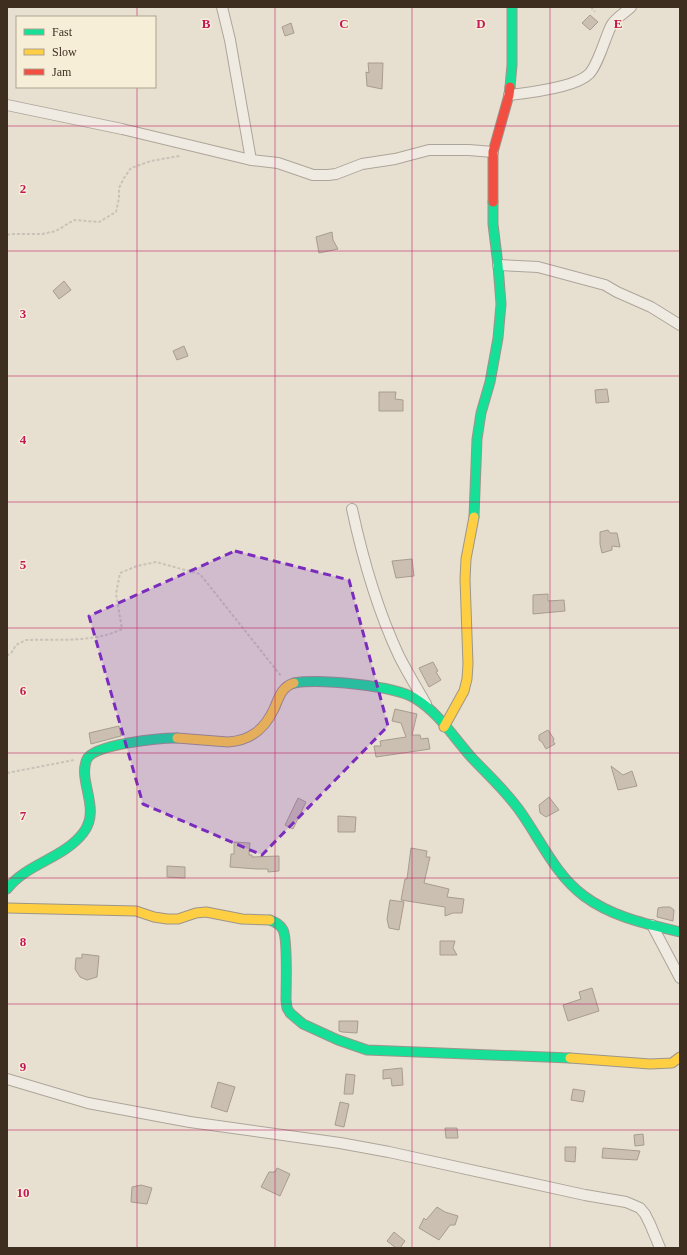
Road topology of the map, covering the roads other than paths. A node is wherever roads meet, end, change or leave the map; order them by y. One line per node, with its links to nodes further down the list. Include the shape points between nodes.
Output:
1 (222, 7): 7 (street)
2 (512, 7): 4 (street)
3 (631, 7): 4 (street, via 611,25 589,74 559,87)
4 (509, 95): 6 (street)
5 (7, 105): 7 (street)
6 (493, 152): 7 (street, via 429,150 362,164 336,174 321,176 278,163); 8 (street, via 493,224)
7 (251, 160)
8 (498, 265): 9 (street, via 538,267 605,285 651,307); 12 (street, via 501,304 498,338 479,426 476,501 464,580 467,679 464,691)
9 (680, 325)
10 (352, 509): 11 (street, via 366,570 381,611 399,656)
11 (429, 709): 12 (street); 13 (street, via 417,699 396,690 297,682 284,688 262,727 243,740 151,740 96,751 88,758 86,770 91,814 87,829 69,846 26,871)
12 (444, 727): 15 (street, via 521,812 542,847 573,886 601,907)
13 (7, 888)
14 (7, 908): 18 (street, via 136,911 167,919 206,912 234,918 273,921 281,927 284,935 286,1004 289,1013 317,1031 367,1050 557,1057 650,1064 672,1063)
15 (652, 924): 16 (street); 17 (street)
16 (680, 932)
17 (680, 978)
18 (680, 1056)
19 (7, 1079): 20 (street, via 88,1103 190,1122 390,1152 626,1202 640,1208 645,1214)
20 (660, 1248)

